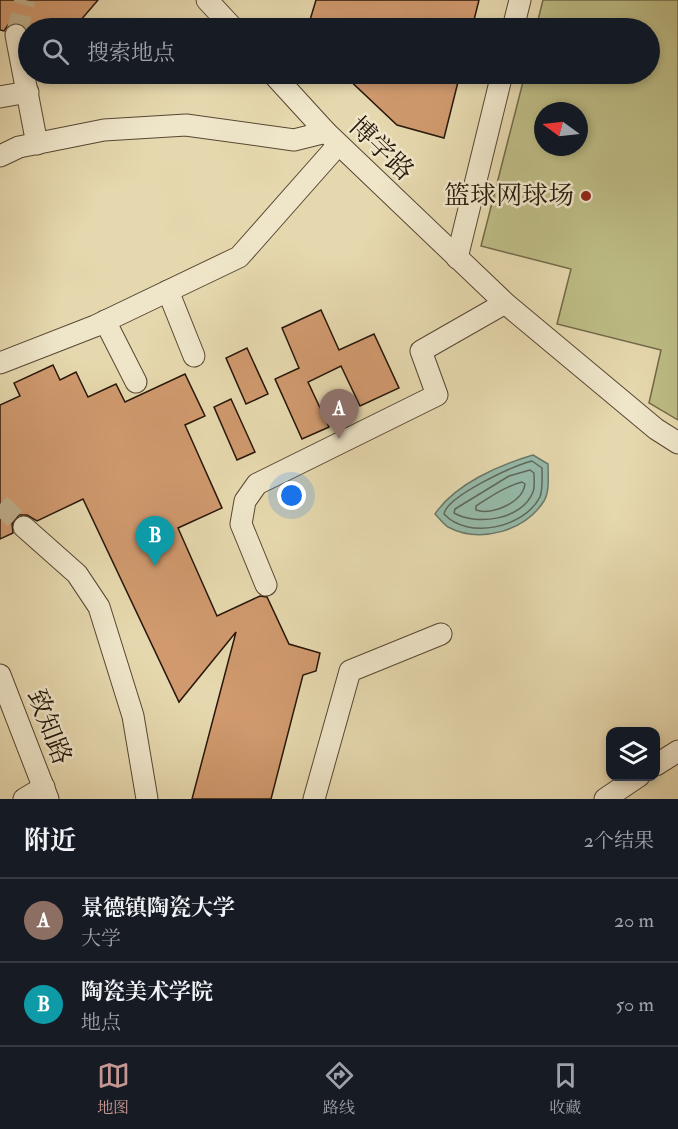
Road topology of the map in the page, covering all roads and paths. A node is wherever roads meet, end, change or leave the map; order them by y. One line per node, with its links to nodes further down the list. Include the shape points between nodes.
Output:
1 (207, 0): 3 (lane)
2 (520, 0): 4 (lane)
3 (224, 18)
4 (516, 18)
5 (16, 34): 6 (lane)
6 (18, 44)
7 (26, 84): 10 (lane)
8 (282, 84): 12 (lane)
9 (500, 84): 15 (lane)
10 (28, 92): 11 (lane); 13 (lane)
11 (0, 97)
12 (332, 139): 13 (lane, 博学路, via 294,140 186,125 104,130); 15 (lane, 博学路); 16 (lane, via 239,257)
13 (37, 144): 14 (lane, 博学路)
14 (0, 156)
15 (457, 258): 17 (lane, 博学路)
16 (168, 291): 18 (lane); 19 (lane)
17 (505, 303): 22 (lane, 博学路, via 656,429); 24 (lane, via 421,351 437,395 257,484 245,501 241,524)
18 (105, 321): 20 (lane); 21 (lane)
19 (195, 356)
20 (0, 363)
21 (136, 382)
22 (678, 442)
23 (24, 528): 32 (lane, via 77,574 99,608 133,716)
24 (266, 585)
25 (441, 634): 33 (lane, via 350,671)
26 (0, 675): 30 (lane, 致知路)
27 (678, 751): 28 (lane)
28 (660, 762)
29 (633, 781): 34 (lane)
30 (46, 793): 31 (lane)
31 (24, 799)
32 (147, 799)
33 (314, 799)
34 (605, 799)

